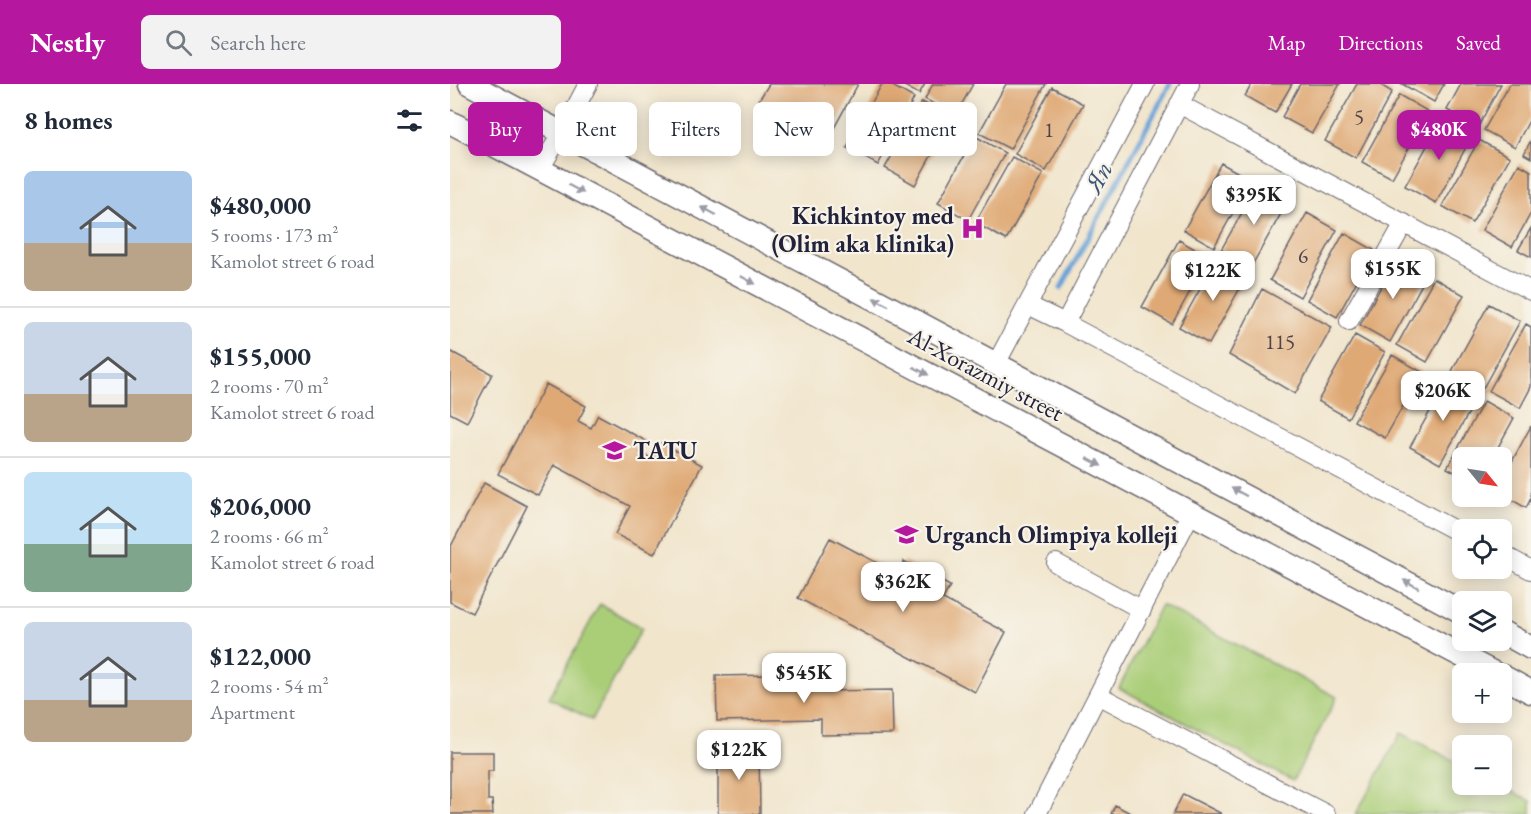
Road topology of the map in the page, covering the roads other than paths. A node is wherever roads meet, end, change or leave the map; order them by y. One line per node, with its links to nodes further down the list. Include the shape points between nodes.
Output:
1 (470, 84): 8 (main road, Al-Xorazmiy street)
2 (588, 84): 5 (street)
3 (1190, 84): 6 (street)
4 (1143, 85): 14 (street)
5 (578, 102)
6 (1179, 104): 12 (street); 16 (street)
7 (450, 122): 11 (main road, Al-Xorazmiy street)
8 (555, 129)
9 (555, 144): 11 (street)
10 (606, 156): 17 (main road, Al-Xorazmiy street, one-way to 10)
11 (539, 170): 18 (main road, Al-Xorazmiy street, one-way to 18)
12 (1404, 224): 13 (street); 15 (street)
13 (1531, 291)
14 (1028, 305): 16 (street); 17 (street)
15 (1349, 321)
16 (1065, 322): 19 (street)
17 (997, 363): 23 (main road, Al-Xorazmiy street, one-way to 17)
18 (1191, 513): 24 (street); 27 (main road, Al-Xorazmiy street)
19 (1452, 529)
20 (1512, 560): 22 (street)
21 (1056, 563): 24 (street)
22 (1531, 570)
23 (1452, 607)
24 (1142, 610): 30 (street)
25 (1512, 638): 26 (main road)
26 (1531, 648)
27 (1475, 663)
28 (1512, 682): 29 (main road)
29 (1531, 692)
30 (1098, 695): 31 (street); 32 (street)
31 (1037, 814)
32 (1326, 814)

